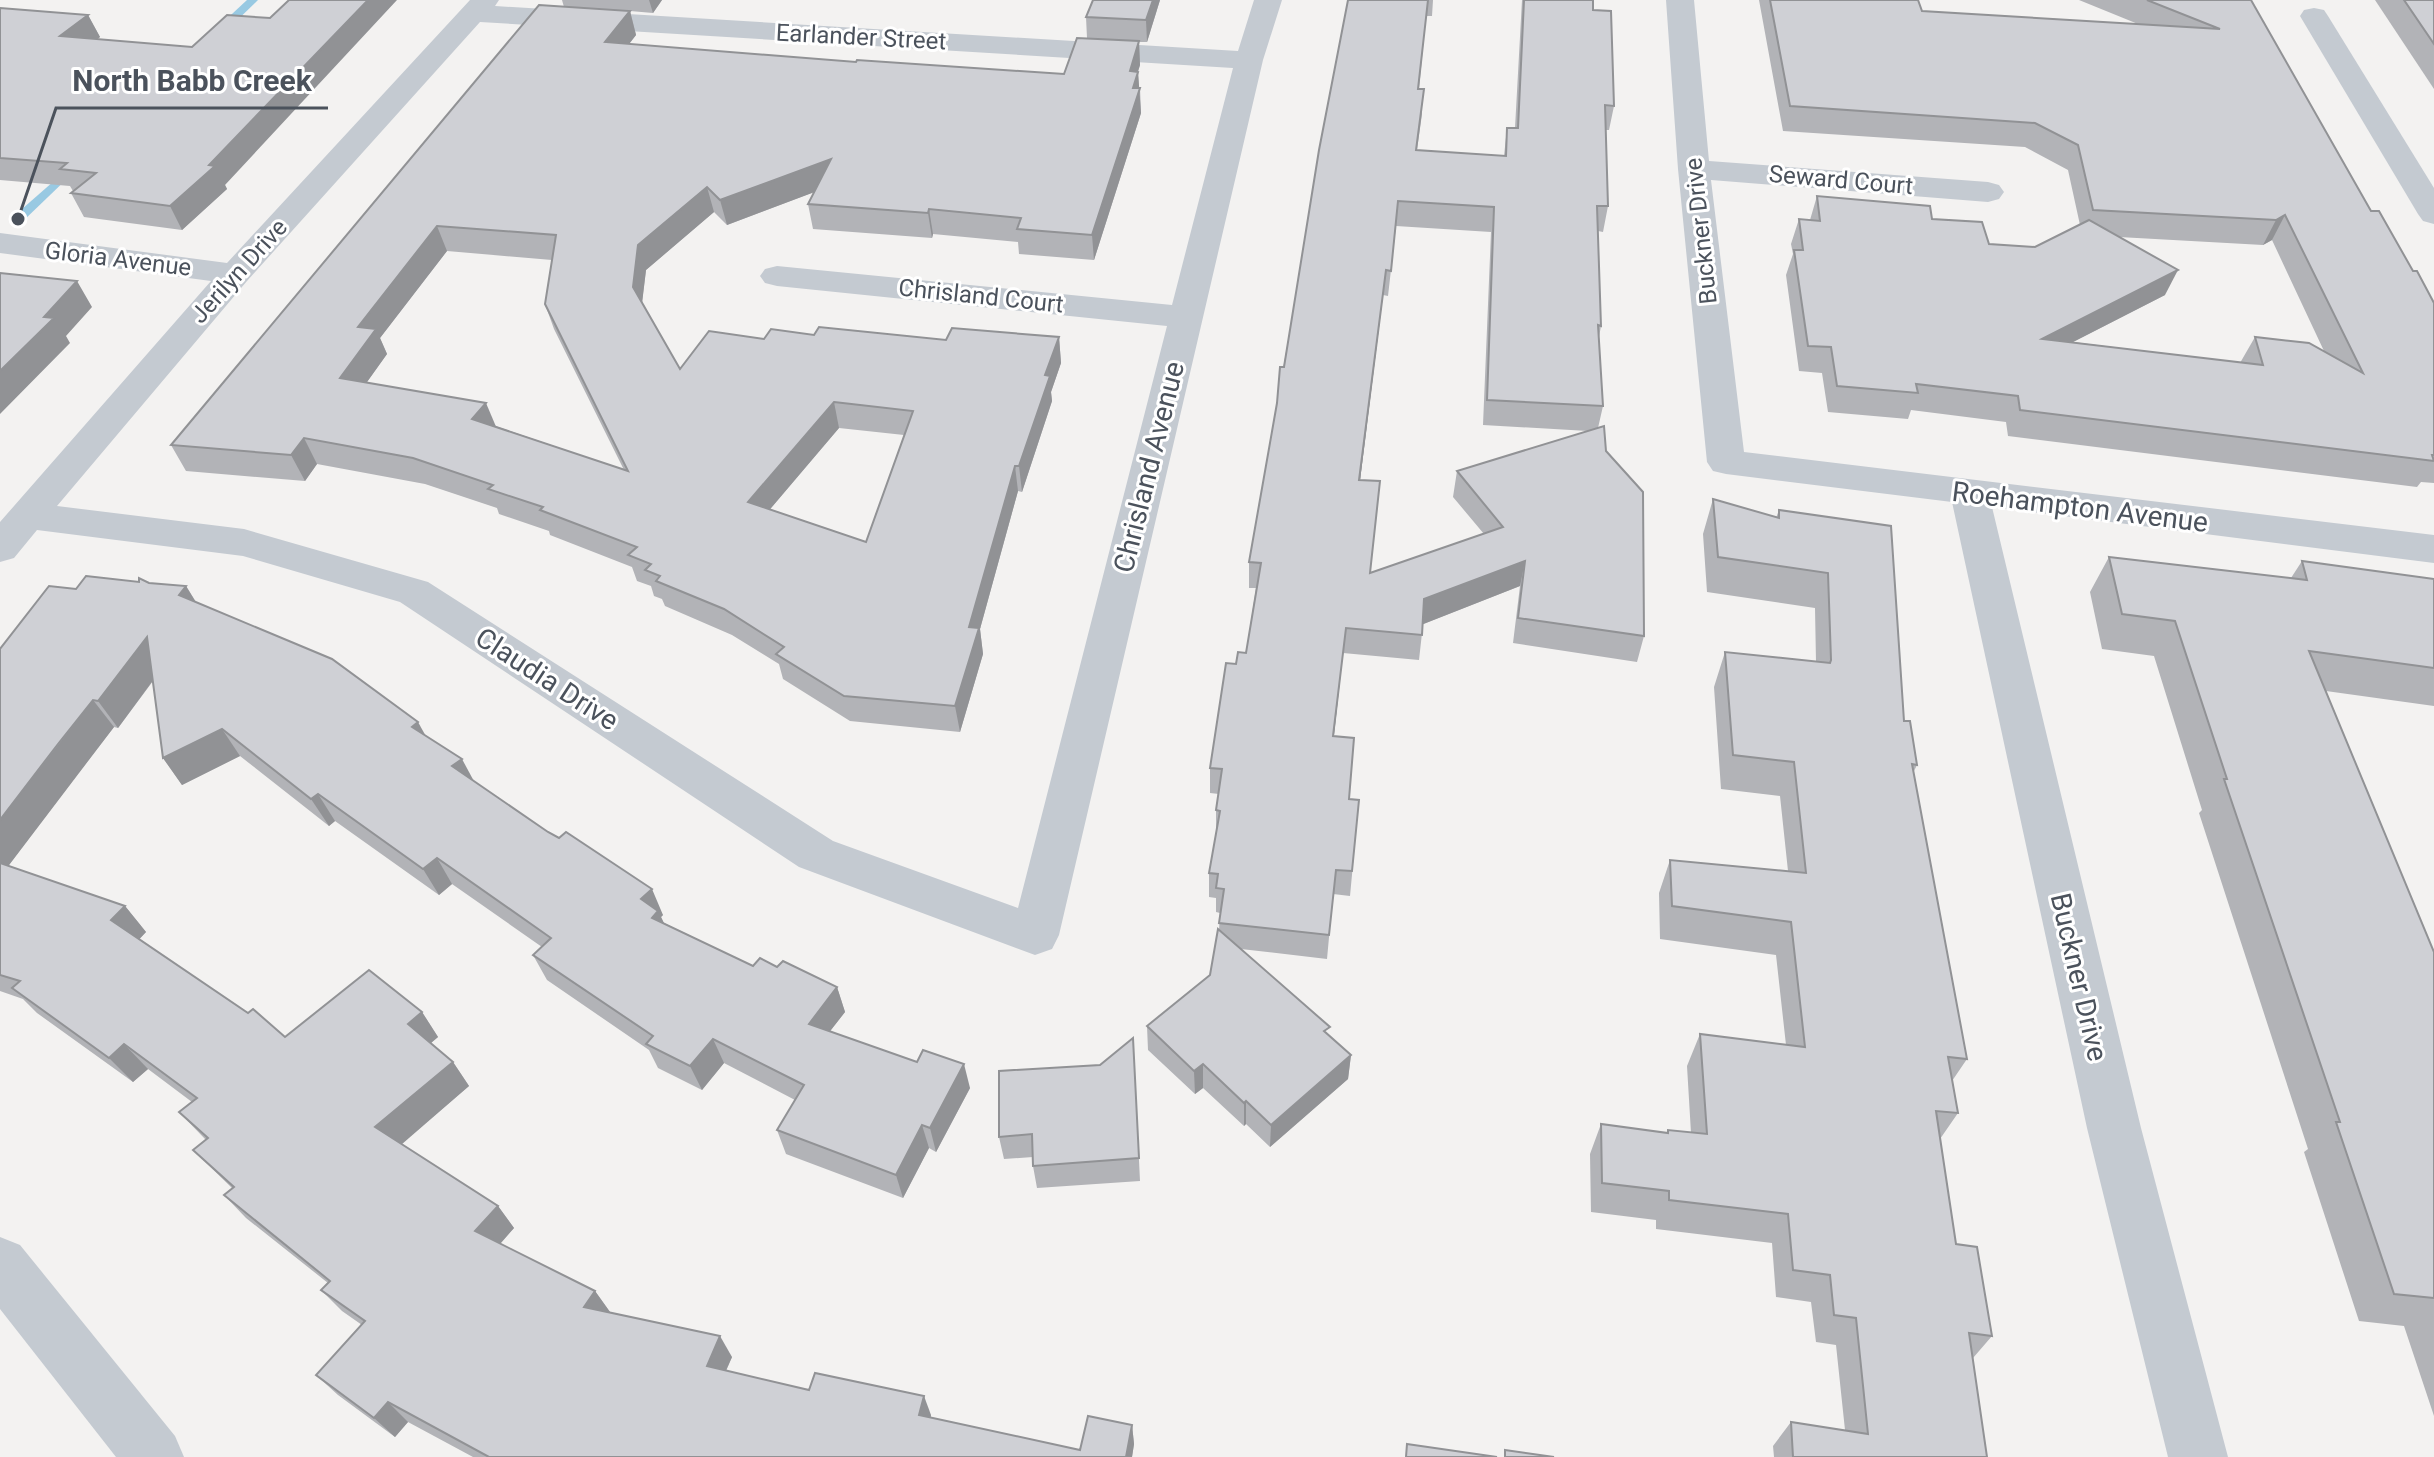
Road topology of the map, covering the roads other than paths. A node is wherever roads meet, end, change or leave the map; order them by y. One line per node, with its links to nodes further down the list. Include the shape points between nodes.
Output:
1 (1268, 0): 5 (street, Chrisland Avenue)
2 (1680, 0): 6 (street, Buckner Drive)
3 (479, 7): 5 (street, Earlander Street); 10 (street, Jerilyn Drive)
4 (2314, 16): 8 (street)
5 (1249, 60): 12 (street, Chrisland Avenue)
6 (1694, 169): 7 (street, Seward Court); 13 (street, Buckner Drive)
7 (1988, 192)
8 (2434, 214)
9 (0, 243): 10 (street, Gloria Avenue)
10 (235, 274): 15 (street, Jerilyn Drive)
11 (777, 276): 12 (street, Chrisland Court)
12 (1185, 317): 18 (street, Chrisland Avenue)
13 (1726, 462): 14 (street, Roehampton Avenue)
14 (1969, 494): 17 (street, Roehampton Avenue); 21 (street, Buckner Drive, via 2114,1128)
15 (28, 516): 16 (street, Jerilyn Drive); 18 (street, Claudia Drive, via 244,543 414,592 816,854)
16 (0, 548)
17 (2434, 549)
18 (1035, 935)
19 (0, 1264): 20 (street)
20 (154, 1457)
21 (2198, 1457)

